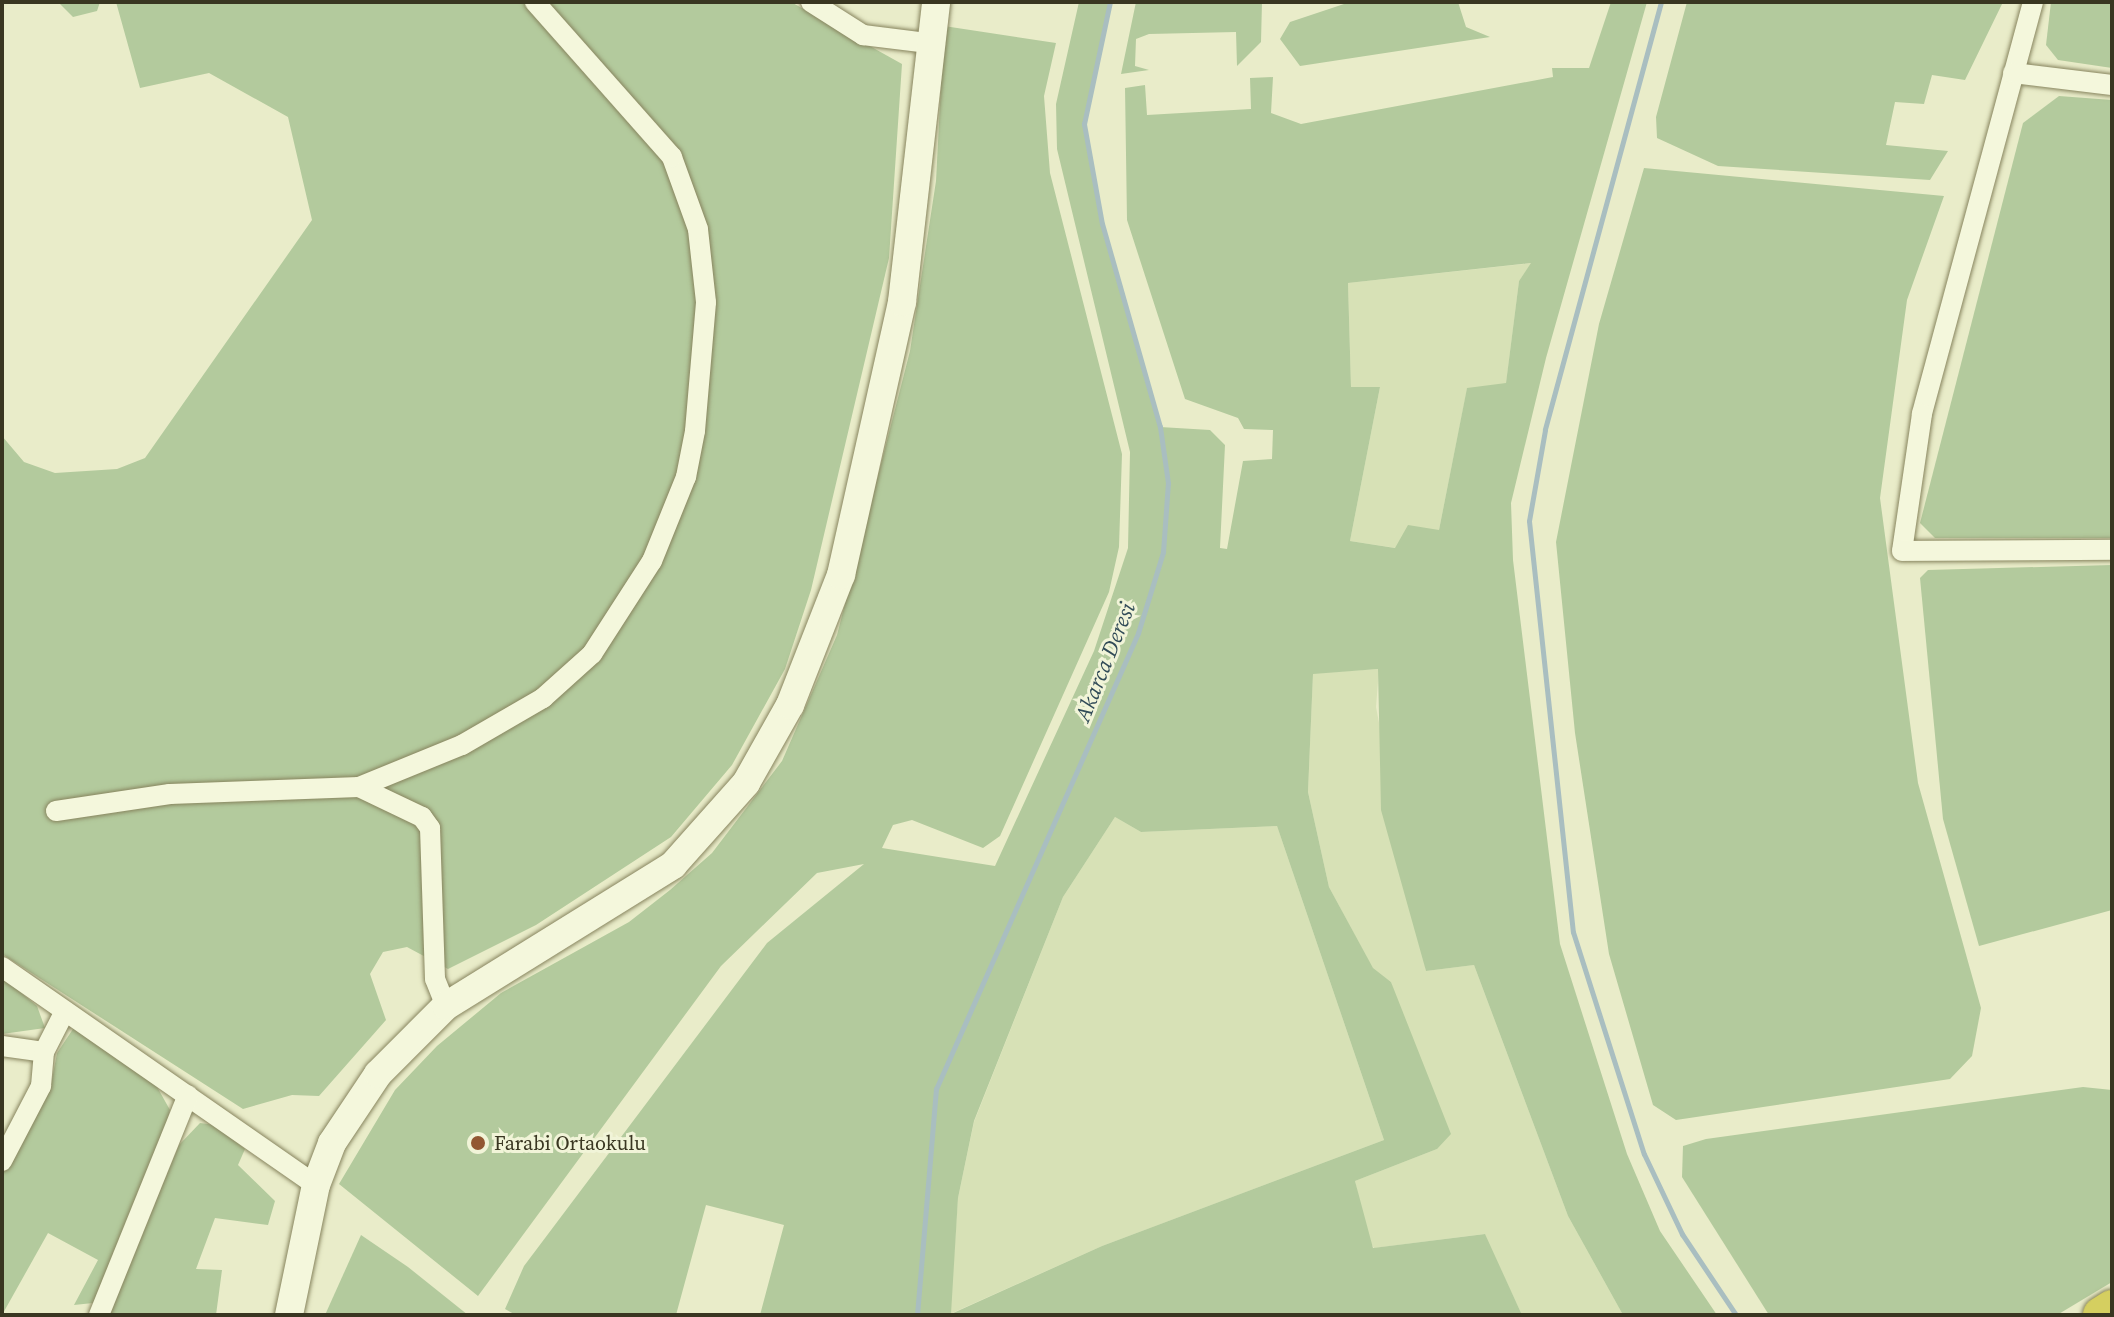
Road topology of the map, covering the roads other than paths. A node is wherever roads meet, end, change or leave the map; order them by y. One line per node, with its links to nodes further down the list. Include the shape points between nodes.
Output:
1 (535, 2): 10 (street, via 644,119 689,192 706,302 686,477 625,607 566,679 462,745)
2 (811, 2): 6 (street, via 863,35)
3 (923, 2): 6 (main road)
4 (936, 2): 6 (main road)
5 (2033, 2): 7 (street)
6 (920, 43): 13 (main road, via 922,167 905,287 841,575 790,705 746,783 673,865)
7 (2013, 73): 8 (street); 9 (street, via 1922,414 1902,551)
8 (2112, 85)
9 (2112, 550)
10 (359, 787): 11 (street, via 170,794); 13 (street, via 422,817 430,828 433,958)
11 (56, 811)
12 (2, 967): 14 (street)
13 (444, 1002): 19 (main road, via 378,1074)
14 (65, 1011): 16 (street); 17 (street)
15 (2, 1046): 16 (street)
16 (44, 1052): 18 (street, via 41,1086)
17 (188, 1095): 19 (street); 21 (street)
18 (2, 1161)
19 (310, 1182): 22 (main road); 23 (main road)
20 (2112, 1308): 24 (highway)
21 (99, 1315)
22 (277, 1315)
23 (289, 1315)
24 (2101, 1315)

